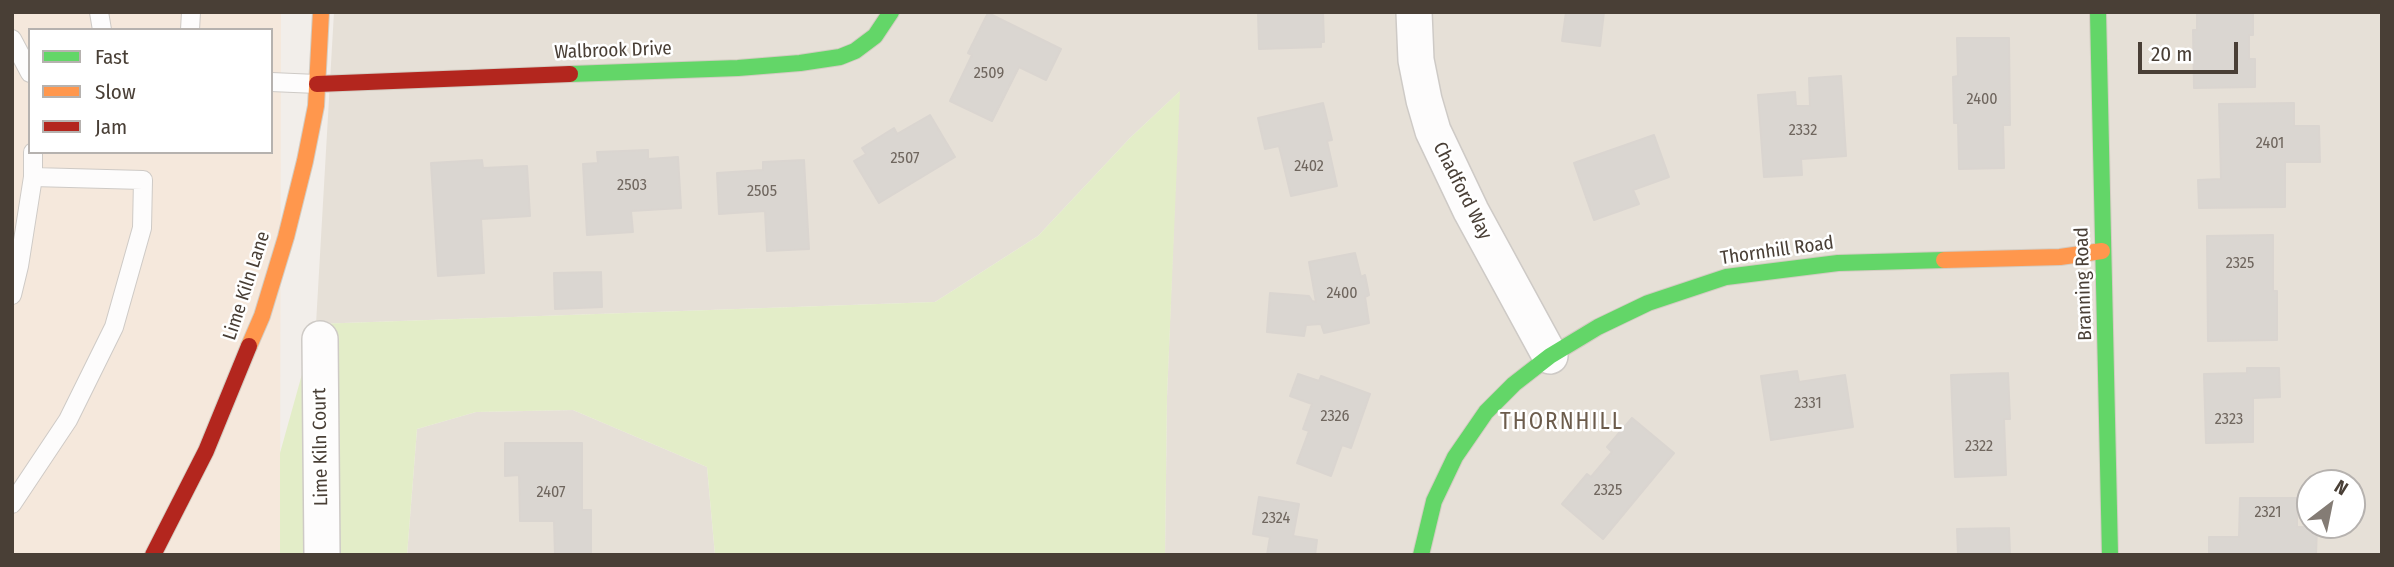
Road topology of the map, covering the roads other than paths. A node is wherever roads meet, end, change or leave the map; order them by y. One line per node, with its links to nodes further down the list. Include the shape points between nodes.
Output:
1 (321, 12): 8 (street, Lime Kiln Lane)
2 (891, 12): 8 (street, Walbrook Drive, via 875,36 855,51 800,63)
3 (1414, 12): 14 (street, Chadford Way, via 1416,60 1433,131)
4 (2098, 12): 11 (street, Branning Road)
5 (12, 39): 6 (lane)
6 (28, 69)
7 (273, 82): 8 (lane)
8 (317, 84): 16 (street, Lime Kiln Lane, via 305,160 262,316 206,451)
9 (33, 154): 10 (lane)
10 (33, 177): 12 (lane); 15 (lane, via 143,180 142,228 114,327 68,420)
11 (2102, 251): 14 (street, Thornhill Road, via 2060,257 1838,263 1726,277 1648,303); 19 (street, Branning Road)
12 (12, 295)
13 (320, 339): 17 (street, Lime Kiln Court)
14 (1550, 356): 18 (street, Thornhill Road, via 1486,412 1455,457 1434,501)
15 (12, 504)
16 (153, 555)
17 (322, 555)
18 (1421, 555)
19 (2110, 555)

